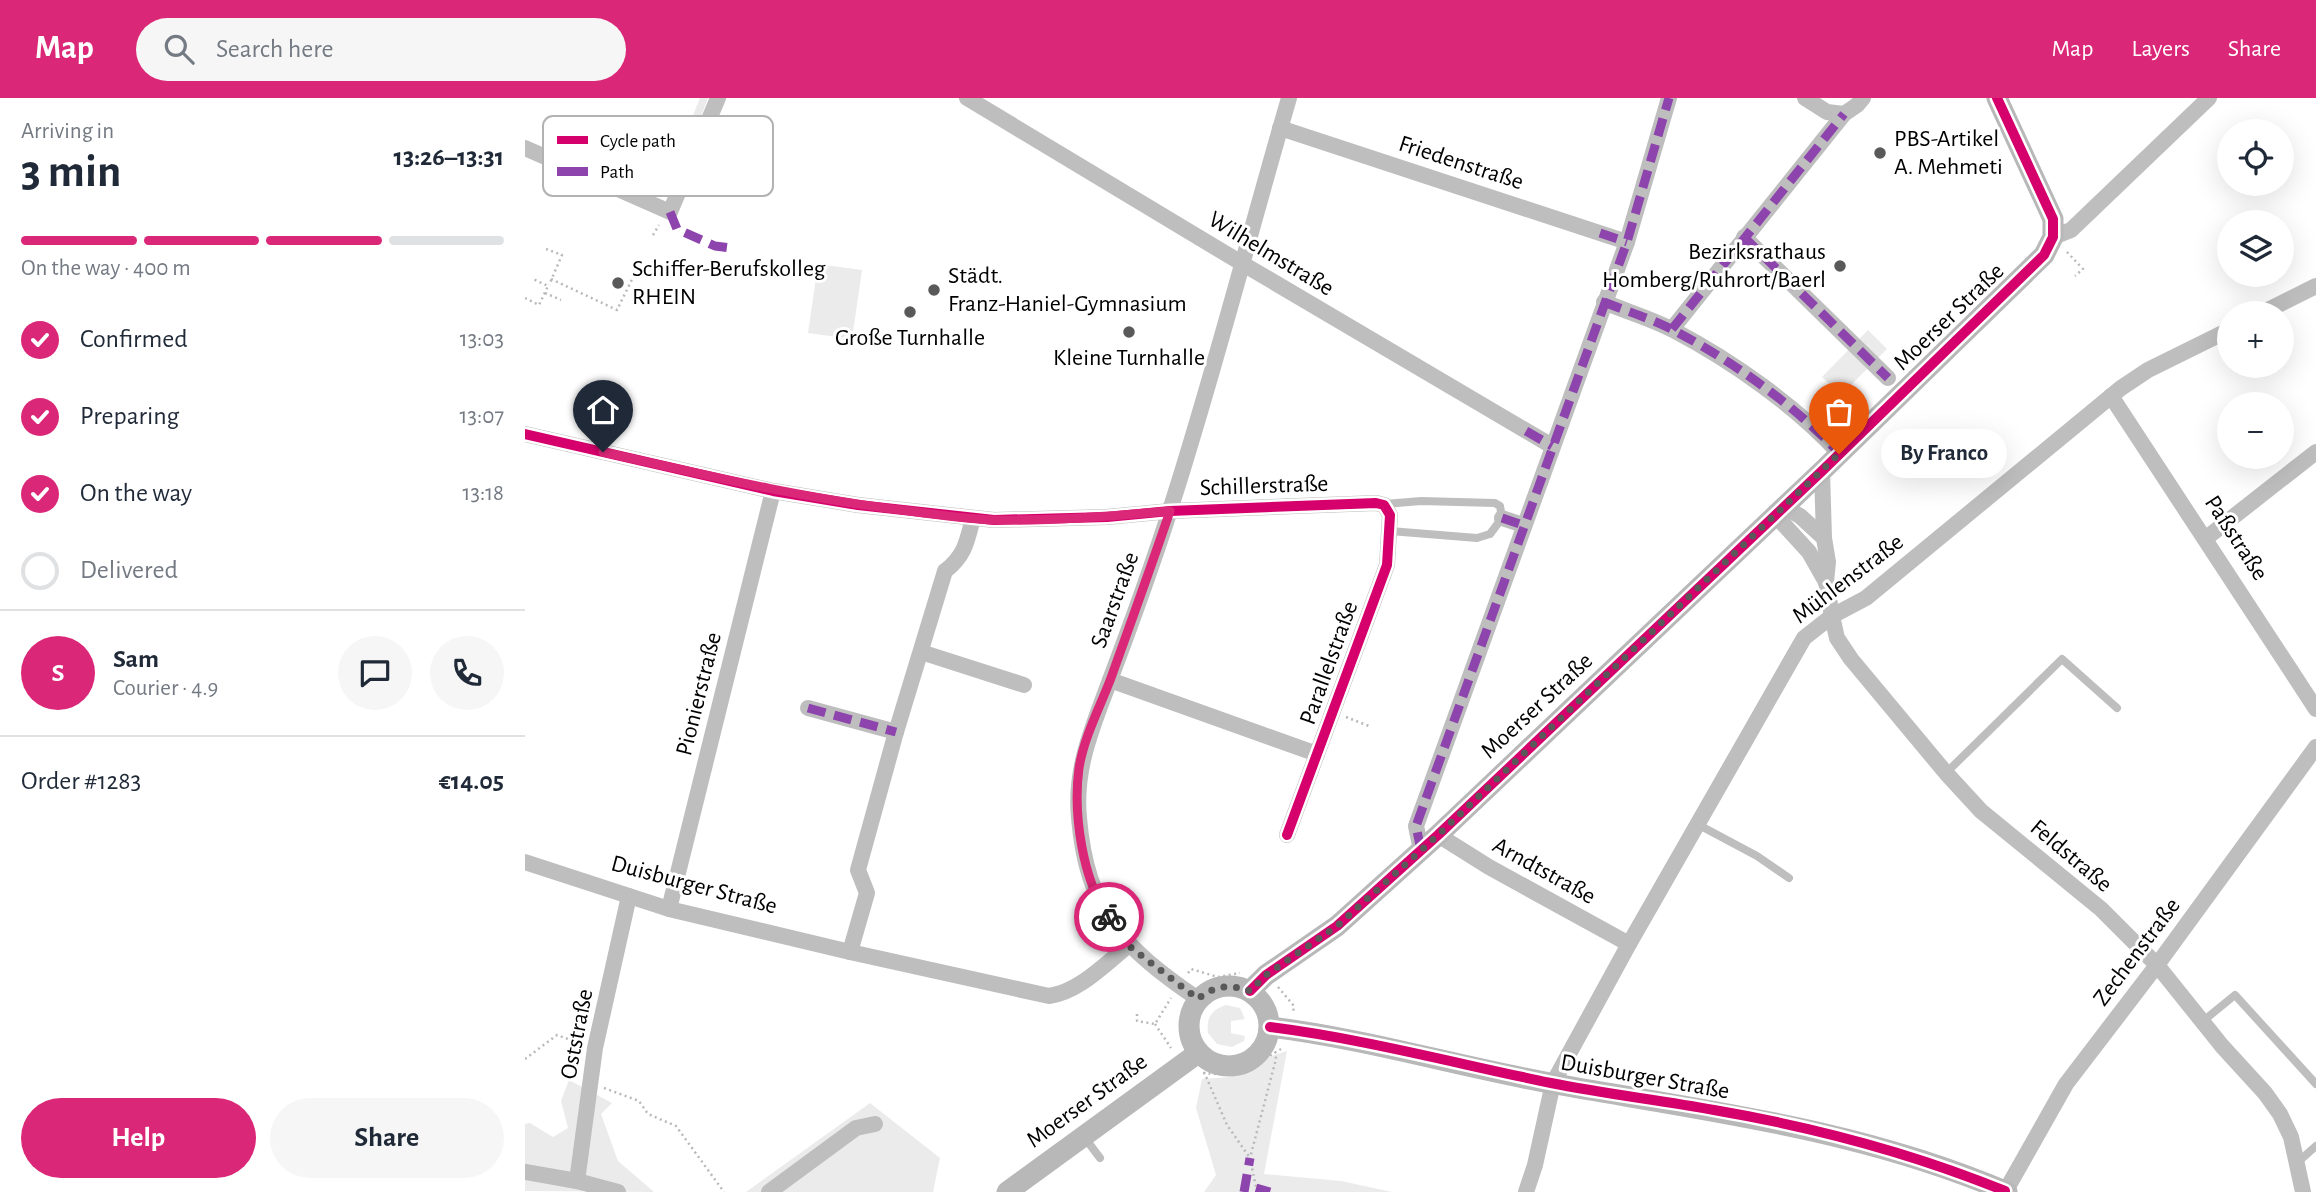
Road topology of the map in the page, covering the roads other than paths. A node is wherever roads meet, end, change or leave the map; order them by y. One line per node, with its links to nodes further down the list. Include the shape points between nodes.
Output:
1 (718, 98): 11 (street)
2 (967, 98): 9 (street, Wilhelmstraße)
3 (1289, 98): 12 (street, Saarstraße)
4 (1669, 98): 19 (street)
5 (1805, 98): 10 (street, via 1827,113)
6 (1863, 98): 10 (street)
7 (1997, 98): 18 (main road, via 2053,219)
8 (2209, 98): 18 (street, Moerser Straße, via 2071,230)
9 (995, 105): 20 (street, Wilhelmstraße)
10 (1844, 114): 17 (street)
11 (710, 116)
12 (1280, 128): 19 (street, Friedenstraße); 20 (street, Saarstraße)
13 (525, 148): 14 (street)
14 (543, 156)
15 (634, 196): 16 (street, via 670,212)
16 (677, 196)
17 (1744, 237): 24 (street); 26 (street)
18 (2053, 237): 31 (main road, Moerser Straße, via 2044,255)
19 (1626, 242): 23 (street)
20 (1243, 264): 29 (street, Wilhelmstraße); 35 (street, Saarstraße)
21 (2316, 286): 22 (street)
22 (2286, 301)
23 (1604, 302): 24 (street); 29 (street)
24 (1672, 329): 31 (street, via 1730,362)
25 (2217, 336): 27 (street, Mühlenstraße, via 2148,370)
26 (1888, 378)
27 (2111, 396): 42 (street, Paßstraße); 44 (street, Mühlenstraße, via 1866,598)
28 (525, 434): 33 (street, Schillerstraße)
29 (1552, 446): 39 (street)
30 (2316, 452): 42 (street)
31 (1839, 454): 32 (main road, Moerser Straße)
32 (1822, 471): 36 (main road, Moerser Straße); 41 (street, Feldstraße)
33 (773, 491): 37 (street, Schillerstraße); 62 (street, Pionierstraße)
34 (1384, 505): 35 (street, Schillerstraße); 38 (lane, via 1495,503); 40 (street, Parallelstraße, via 1390,515)
35 (1170, 511): 37 (street, Schillerstraße, via 1107,517); 46 (street, Saarstraße)
36 (1780, 511): 41 (street, via 1800,516); 43 (street, Feldstraße); 57 (main road, Moerser Straße)
37 (973, 518): 45 (street, via 965,551 946,571)
38 (1502, 518): 39 (street); 40 (lane, via 1490,534 1477,538)
39 (1523, 525): 58 (street, via 1416,826)
40 (1390, 531): 53 (street, Parallelstraße, via 1387,565)
41 (1823, 538): 43 (street, Feldstraße)
42 (2205, 539): 50 (street, Paßstraße)
43 (1826, 582): 44 (street, Feldstraße)
44 (1832, 616): 54 (street, Feldstraße, via 1837,638 1851,659); 55 (street, Mühlenstraße, via 1804,638)
45 (921, 652): 47 (street); 51 (street)
46 (1110, 680): 53 (street); 64 (street, Saarstraße, via 1079,767 1078,815 1087,872 1102,908)
47 (1024, 685)
48 (808, 708): 51 (street)
49 (2117, 708): 54 (lane, via 2061,659)
50 (2316, 709)
51 (896, 732): 65 (street, via 858,870 867,893)
52 (2316, 747): 66 (street, Zechenstraße)
53 (1317, 754): 56 (street, Parallelstraße)
54 (1946, 773): 66 (street, Feldstraße, via 1981,811 2101,909)
55 (1697, 824): 60 (lane); 63 (street, Mühlenstraße)
56 (1287, 835)
57 (1438, 835): 58 (main road, Moerser Straße); 63 (street, Arndtstraße)
58 (1421, 850): 67 (main road, Moerser Straße, via 1337,926)
59 (525, 862): 61 (street, Duisburger Straße)
60 (1789, 878)
61 (629, 896): 62 (street, Duisburger Straße); 80 (street, Oststraße, via 595,1048)
62 (669, 909): 65 (street, Duisburger Straße)
63 (1629, 944): 72 (street, Mühlenstraße)
64 (1129, 946): 65 (street, Duisburger Straße, via 1076,986 1049,996); 68 (street, Saarstraße)
65 (850, 952)
66 (2157, 965): 69 (street, Feldstraße); 85 (street, Zechenstraße, via 2066,1084)
67 (1250, 991): 68 (main road, via 1221,986); 70 (main road, via 1266,1010)
68 (1198, 999): 71 (main road, via 1188,1026)
69 (2203, 1021): 73 (lane, via 2235,995); 78 (street, Feldstraße, via 2280,1114)
70 (1270, 1027): 71 (main road, via 1261,1050 1251,1060 1237,1066); 72 (main road, Duisburger Straße, via 1356,1040)
71 (1201, 1062): 75 (main road, Moerser Straße)
72 (1553, 1083): 84 (street, Mühlenstraße); 85 (main road, Duisburger Straße, via 1843,1136)
73 (2316, 1084)
74 (875, 1124): 82 (street, via 856,1128)
75 (1083, 1136): 77 (lane); 83 (main road, Moerser Straße)
76 (2316, 1146): 78 (lane)
77 (1100, 1158)
78 (2298, 1162): 86 (street, Feldstraße)
79 (525, 1172): 80 (street)
80 (577, 1181): 81 (street)
81 (618, 1192)
82 (769, 1192)
83 (1009, 1192)
84 (1526, 1192)
85 (2005, 1192)
86 (2303, 1192)

